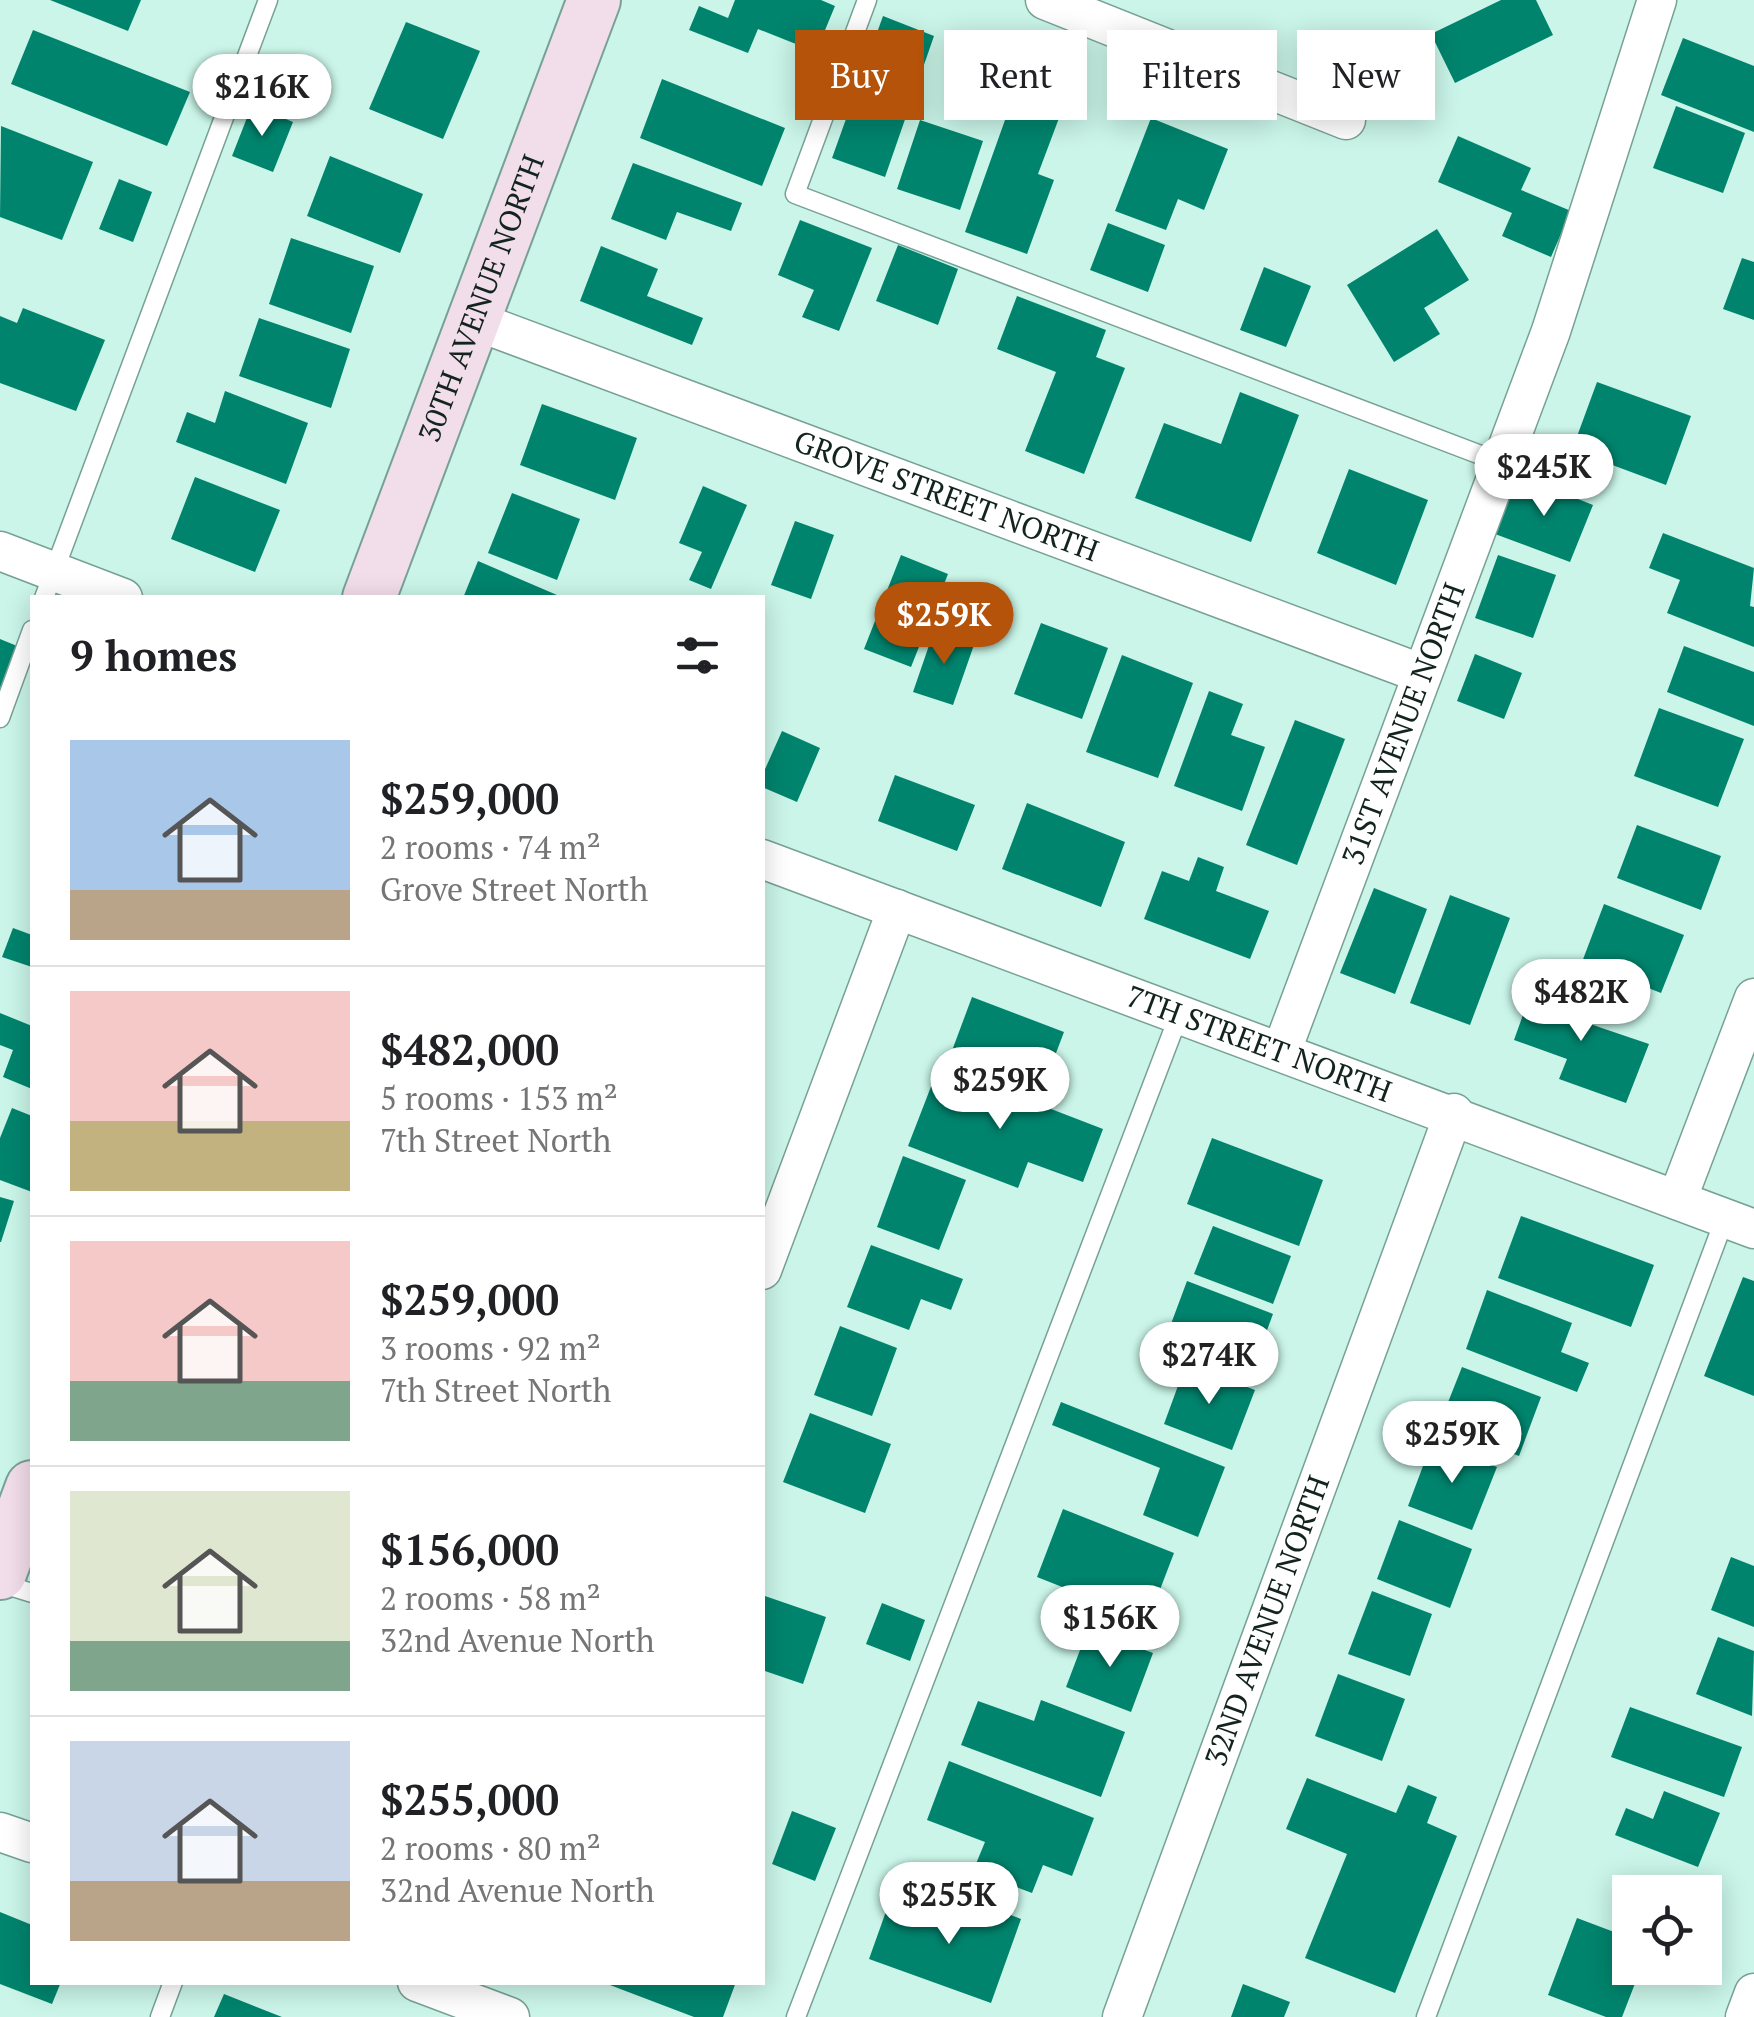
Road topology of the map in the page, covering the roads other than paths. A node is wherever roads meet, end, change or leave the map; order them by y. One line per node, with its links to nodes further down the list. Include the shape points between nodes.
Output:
1 (268, 0): 10 (lane)
2 (594, 0): 7 (street, 30TH AVENUE NORTH)
3 (867, 0): 8 (lane, via 795,194)
4 (1045, 0): 6 (street)
5 (1657, 0): 8 (street, 31ST AVENUE NORTH, via 1551,331)
6 (1297, 100)
7 (474, 320): 12 (street, 30TH AVENUE NORTH); 14 (street, GROVE STREET NORTH)
8 (1499, 462): 14 (street, 31ST AVENUE NORTH)
9 (0, 551): 10 (street)
10 (49, 584): 11 (street)
11 (107, 595)
12 (369, 595)
13 (30, 636): 15 (lane)
14 (1420, 673): 20 (street, 31ST AVENUE NORTH)
15 (0, 718)
16 (765, 859): 17 (street, 7TH STREET NORTH)
17 (897, 909): 19 (street, 7TH STREET NORTH); 24 (street)
18 (1754, 998): 22 (street)
19 (1179, 1016): 20 (street, 7TH STREET NORTH); 36 (lane)
20 (1282, 1050): 21 (street, 7TH STREET NORTH)
21 (1454, 1113): 22 (street, 7TH STREET NORTH); 37 (street, 32ND AVENUE NORTH)
22 (1677, 1200): 23 (street, 7TH STREET NORTH)
23 (1739, 1223): 38 (lane)
24 (765, 1262)
25 (30, 1492): 26 (street)
26 (0, 1573)
27 (0, 1582): 28 (lane)
28 (30, 1592)
29 (0, 1832): 30 (street)
30 (30, 1842)
31 (172, 1985): 35 (lane)
32 (427, 1985): 34 (street)
33 (1754, 1993): 39 (street)
34 (494, 2006)
35 (160, 2017)
36 (796, 2017)
37 (1122, 2017)
38 (1426, 2017)
39 (1745, 2017)

